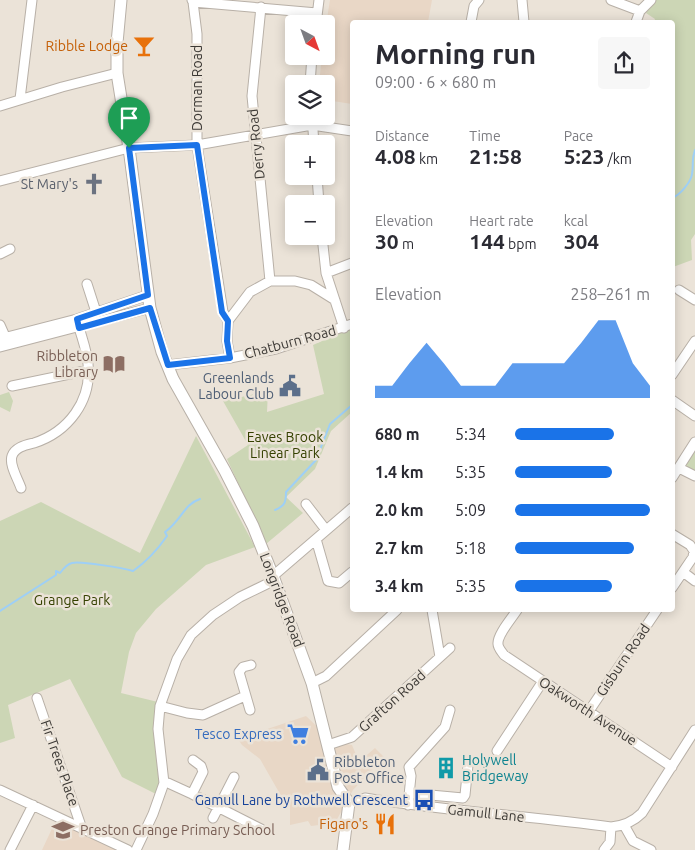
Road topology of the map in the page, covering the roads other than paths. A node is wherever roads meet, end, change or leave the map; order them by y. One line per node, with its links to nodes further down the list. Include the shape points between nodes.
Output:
1 (32, 0): 16 (street)
2 (121, 0): 15 (main road, Longridge Road)
3 (319, 0): 11 (street)
4 (479, 0): 12 (street, via 474,6)
5 (522, 0): 13 (street)
6 (611, 0): 10 (street)
7 (651, 0): 10 (street)
8 (193, 1): 9 (street); 22 (street, Dorman Road, via 197,34)
9 (261, 7): 11 (street); 21 (street, Derry Road, via 252,96)
10 (640, 11): 14 (street)
11 (317, 13)
12 (471, 20)
13 (524, 20)
14 (637, 20)
15 (116, 73): 16 (street); 23 (main road, Longridge Road)
16 (20, 99): 17 (street)
17 (0, 106)
18 (294, 125): 21 (street)
19 (328, 125): 20 (street)
20 (350, 130)
21 (254, 134): 22 (street); 30 (street, Derry Road)
22 (197, 145): 23 (street); 38 (street, Dorman Road, via 222,312)
23 (129, 148): 24 (street); 33 (main road, Longridge Road)
24 (0, 181)
25 (323, 245): 29 (street)
26 (10, 249): 27 (street)
27 (0, 254)
28 (350, 264): 29 (street)
29 (326, 273): 34 (street)
30 (270, 281): 34 (street, via 311,285); 38 (street, via 250,292)
31 (87, 284): 37 (street)
32 (679, 290): 35 (street)
33 (148, 295): 36 (main road, Longridge Road); 37 (street)
34 (334, 300): 41 (street)
35 (695, 300)
36 (150, 308): 39 (street); 45 (main road, Longridge Road)
37 (96, 312): 39 (street)
38 (228, 321): 44 (street, Dorman Road)
39 (78, 323): 43 (street); 46 (street)
40 (0, 325): 43 (street)
41 (348, 326): 44 (street, Chatburn Road, via 276,349)
42 (695, 341): 47 (street)
43 (4, 342)
44 (230, 358): 45 (street, Chatburn Road)
45 (168, 365): 63 (main road, Longridge Road, via 173,380 253,526)
46 (89, 370): 48 (street); 55 (street, via 84,399 70,420 50,436 17,448 13,454 11,463)
47 (675, 371)
48 (12, 386)
49 (675, 402): 50 (street)
50 (695, 416)
51 (695, 442): 52 (street)
52 (679, 468): 53 (street); 54 (street)
53 (675, 474)
54 (695, 476)
55 (21, 488)
56 (306, 504): 58 (street)
57 (350, 510): 58 (street)
58 (326, 530): 60 (street)
59 (675, 536): 61 (street, via 694,551)
60 (316, 539): 62 (street, via 328,581 339,583); 63 (street)
61 (683, 572): 64 (street); 65 (street)
62 (350, 574)
63 (274, 578): 74 (main road, Longridge Road); 77 (street, via 220,609 191,635 177,659)
64 (695, 580)
65 (675, 584)
66 (395, 612): 74 (street, via 326,676)
67 (432, 612): 71 (street)
68 (516, 612): 73 (street, Oakworth Avenue, via 500,635 498,644 504,655)
69 (656, 612): 80 (street, Gisburn Road)
70 (450, 648): 71 (street, Grafton Road)
71 (440, 657): 82 (street, Grafton Road, via 352,737)
72 (251, 665): 75 (street, via 239,672)
73 (542, 681): 80 (street, Oakworth Avenue); 83 (street)
74 (312, 683): 82 (main road, Longridge Road)
75 (245, 696): 77 (street, via 203,715); 78 (street)
76 (37, 698): 99 (street, Fir Trees Place)
77 (160, 706): 88 (street, via 158,729)
78 (250, 710)
79 (450, 710): 90 (street, via 445,727 409,767)
80 (589, 711): 86 (street, Oakworth Avenue)
81 (695, 730): 86 (street)
82 (328, 745): 92 (main road, Longridge Road, via 338,787)
83 (497, 751)
84 (193, 760): 91 (street, via 202,766 204,772)
85 (468, 765): 90 (street, via 463,798)
86 (672, 767): 97 (street, via 642,813)
87 (234, 777): 95 (street)
88 (164, 783): 91 (street); 103 (street)
89 (0, 790): 94 (street)
90 (409, 793): 93 (street)
91 (192, 794): 95 (street)
92 (349, 803): 93 (street, Gamull Lane, via 365,798); 104 (main road)
93 (408, 804): 98 (street, Gamull Lane)
94 (32, 805): 99 (street); 101 (street)
95 (218, 807): 96 (street); 100 (street)
96 (213, 818)
97 (624, 825): 98 (street, Gamull Lane); 106 (street, via 634,841)
98 (611, 827): 105 (street, via 610,842)
99 (82, 829): 102 (street)
100 (261, 829)
101 (10, 850)
102 (128, 850)
103 (136, 850)
104 (343, 850)
105 (604, 850)
106 (651, 850)

